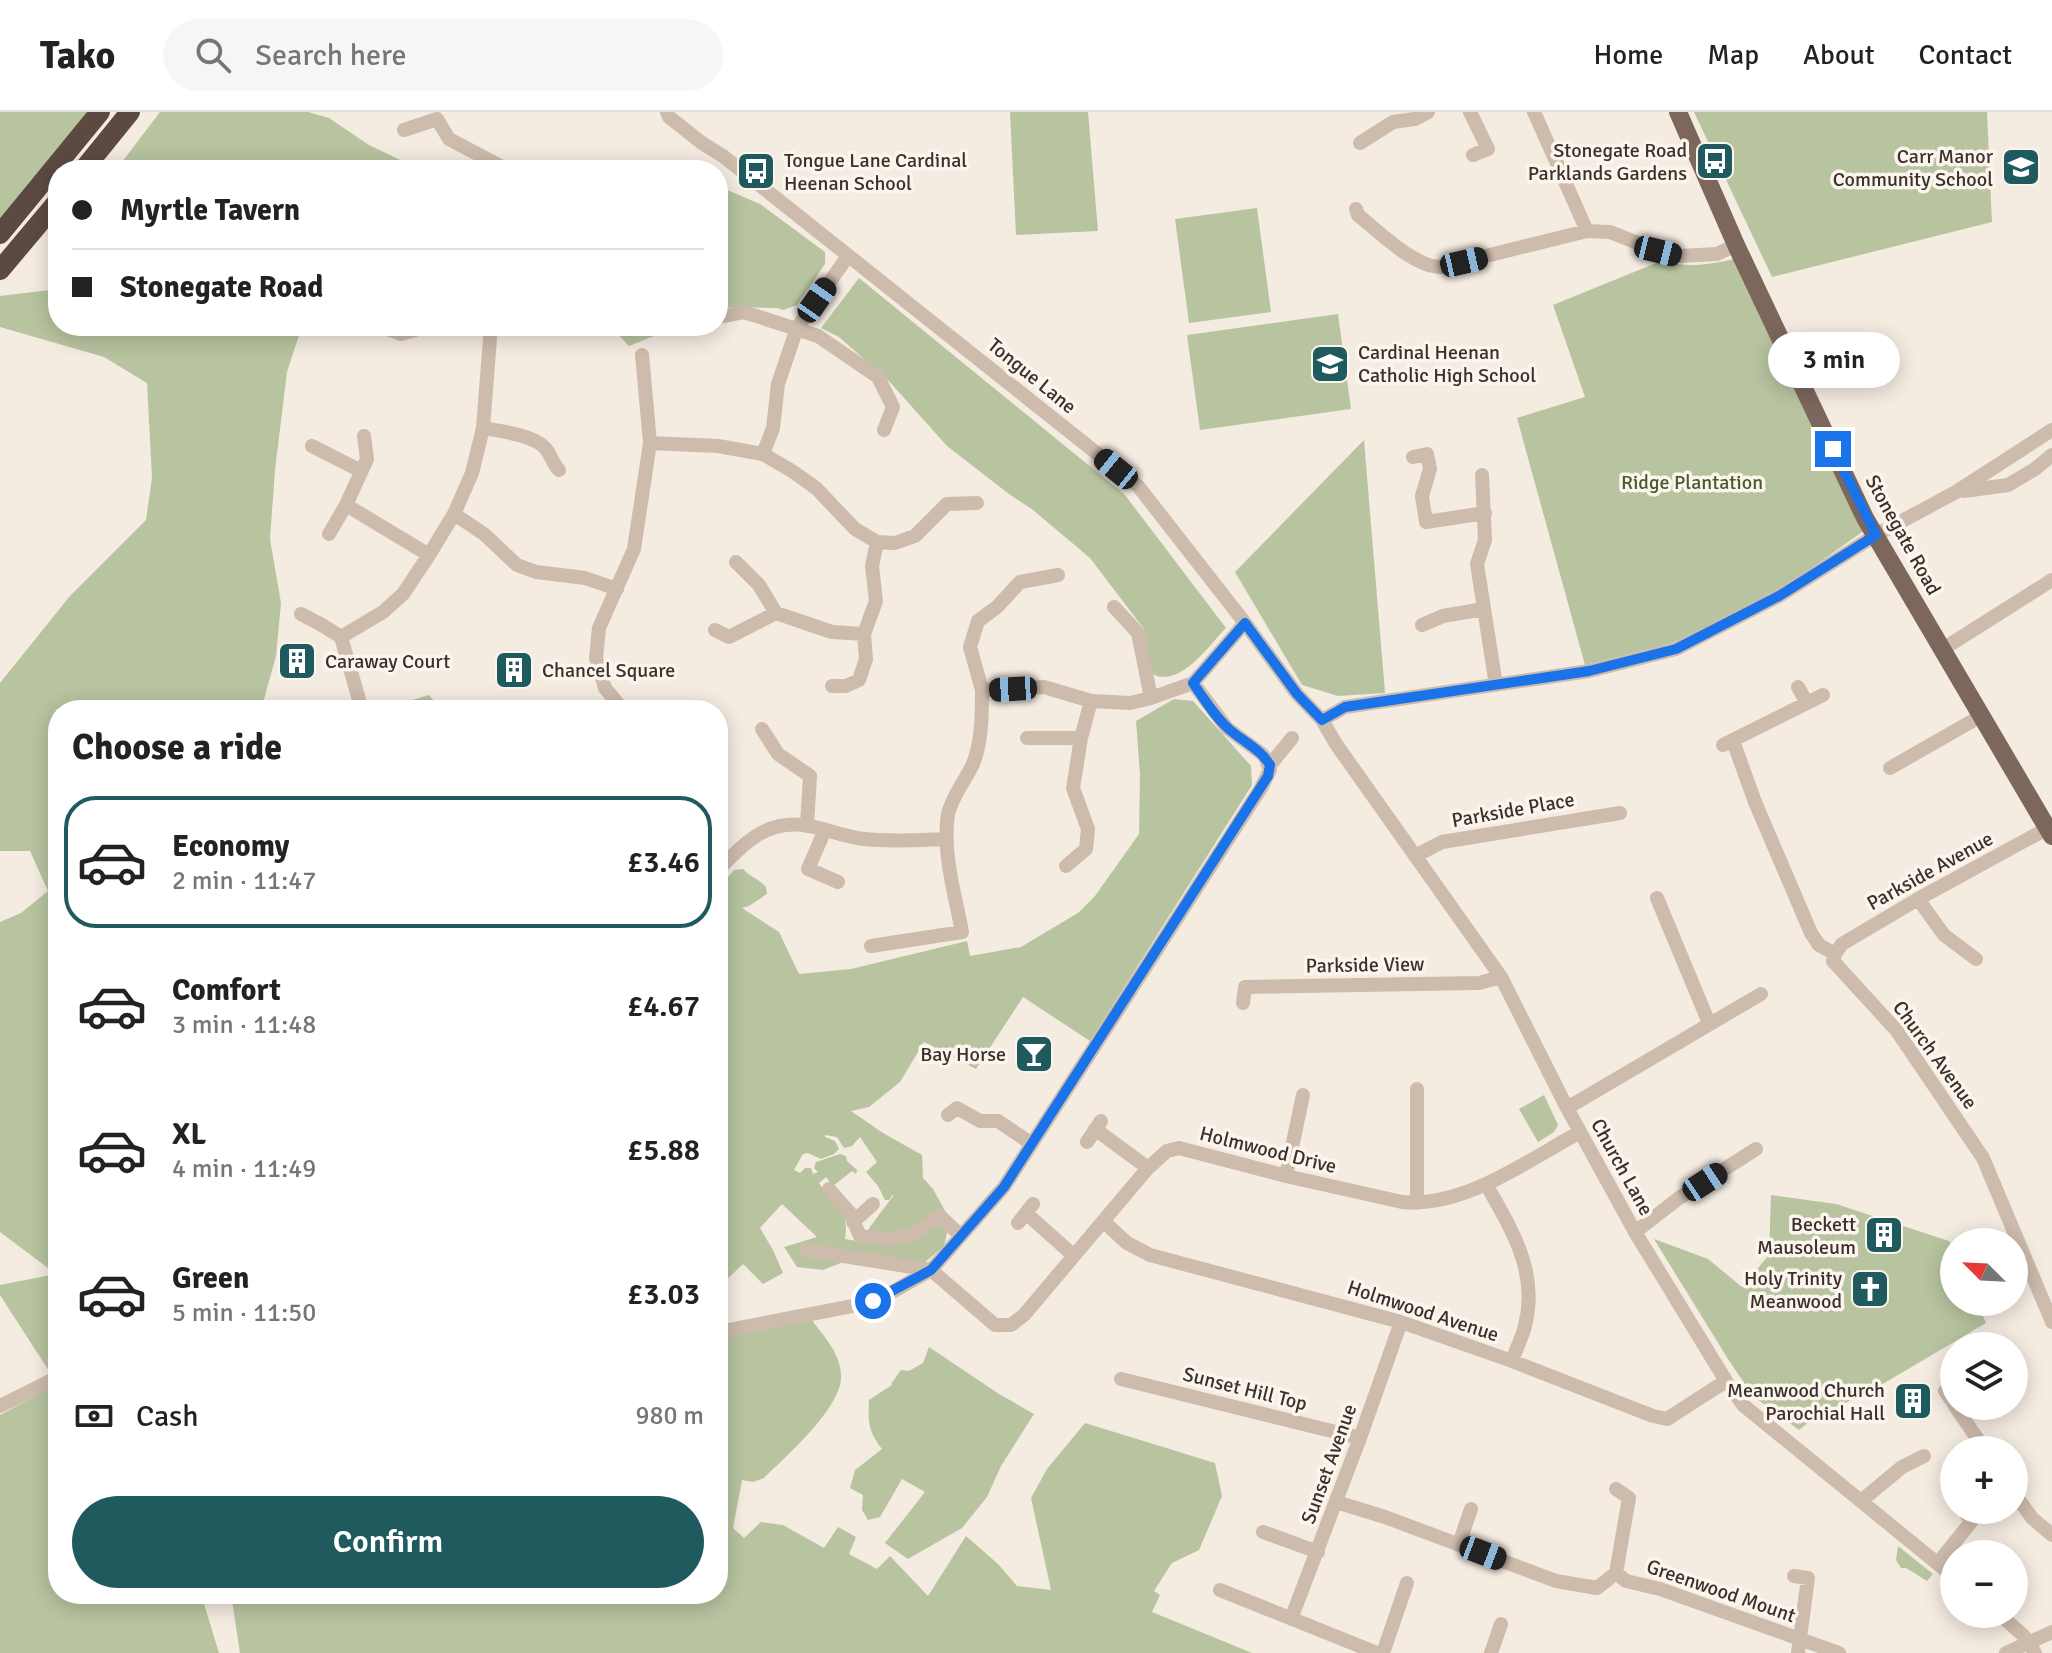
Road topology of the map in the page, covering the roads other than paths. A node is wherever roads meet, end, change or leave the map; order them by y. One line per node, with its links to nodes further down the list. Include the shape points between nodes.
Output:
1 (100, 112): 11 (highway)
2 (130, 112): 12 (highway)
3 (667, 112): 20 (street, Tongue Lane)
4 (1428, 112): 9 (street, via 1393,122)
5 (1470, 112): 10 (street, via 1488,149)
6 (1534, 112): 17 (street)
7 (1678, 112): 19 (main road, Stonegate Road)
8 (404, 130): 13 (street, via 437,119 449,139)
9 (1360, 143)
10 (1473, 155)
11 (61, 160)
12 (91, 160)
13 (486, 160)
14 (48, 175): 18 (highway)
15 (1356, 209): 17 (street, via 1430,267)
16 (48, 213): 21 (highway)
17 (1587, 231): 19 (street, via 1610,232 1680,256 1717,254)
18 (0, 234)
19 (1736, 245): 44 (main road, Stonegate Road)
20 (848, 256): 23 (street); 55 (street, Tongue Lane, via 1138,486)
21 (0, 270)
22 (728, 315): 23 (street, via 744,312)
23 (797, 328): 27 (street, via 818,336 878,377 893,407); 32 (street)
24 (490, 336): 26 (street)
25 (642, 355): 30 (street)
26 (483, 428): 36 (street, via 544,446); 42 (street)
27 (884, 430)
28 (2052, 430): 38 (street)
29 (364, 436): 35 (street)
30 (650, 443): 32 (street); 50 (street, via 634,549)
31 (312, 446): 35 (street)
32 (763, 454): 45 (street, via 816,488 855,529)
33 (2052, 455): 38 (street, via 2008,485)
34 (1413, 457): 41 (street, via 1427,454 1430,469 1422,496 1426,522)
35 (369, 465): 40 (street)
36 (559, 470)
37 (1482, 475): 41 (street)
38 (1956, 492): 44 (street)
39 (977, 503): 45 (street, via 947,504 915,536)
40 (346, 505): 43 (street); 46 (street)
41 (1485, 513): 52 (street, via 1485,540 1477,564)
42 (454, 514): 46 (street); 50 (street, via 517,565)
43 (329, 534)
44 (1876, 535): 60 (main road, Stonegate Road); 62 (street, via 1779,596 1676,649 1589,671)
45 (877, 542): 58 (street, via 872,566 876,601)
46 (429, 555): 59 (street, via 403,594)
47 (736, 562): 53 (street)
48 (1058, 575): 65 (street, via 1020,582 978,621 970,647)
49 (2052, 580): 60 (street)
50 (617, 589): 69 (street, via 599,628 596,658 605,688)
51 (1114, 607): 67 (street, via 1138,633)
52 (1484, 609): 56 (street); 62 (street)
53 (776, 613): 57 (street, via 729,637); 58 (street, via 832,632)
54 (301, 614): 59 (street)
55 (1245, 623): 61 (street); 73 (street, Tongue Lane)
56 (1422, 625)
57 (715, 630)
58 (864, 634): 63 (street, via 866,659 859,680)
59 (341, 637): 68 (street)
60 (1943, 649): 72 (main road, Stonegate Road)
61 (1193, 683): 67 (street); 78 (street, via 1227,728)
62 (1496, 685): 73 (street, via 1345,707)
63 (832, 686)
64 (1798, 687): 71 (street)
65 (982, 690): 70 (street, via 1044,687); 84 (street, via 974,761 950,809)
66 (1823, 695): 71 (street)
67 (1151, 698): 70 (street)
68 (359, 700)
69 (615, 700)
70 (1091, 701): 76 (street)
71 (1807, 703): 92 (street, Church Avenue, via 1728,743 1811,933)
72 (1981, 716): 79 (street); 83 (main road, Stonegate Road)
73 (1322, 720): 85 (street, Church Lane)
74 (762, 729): 81 (street, via 778,754 810,776)
75 (1027, 738): 76 (street)
76 (1081, 738): 87 (street, via 1073,788 1088,829 1086,849)
77 (1292, 738): 78 (street)
78 (1270, 765): 104 (street, via 1261,788)
79 (1890, 768)
80 (1620, 813): 85 (street, Parkside Place, via 1442,842)
81 (807, 825): 82 (street); 86 (street, via 764,830)
82 (825, 830): 84 (street, via 863,839); 88 (street, via 808,869)
83 (2050, 832): 90 (street, Parkside Avenue)
84 (946, 839): 91 (street, via 962,932)
85 (1415, 856): 94 (street, Church Lane)
86 (728, 860)
87 (1066, 866)
88 (838, 882)
89 (1657, 898): 97 (street)
90 (1918, 899): 92 (street, Parkside Avenue, via 1842,944); 93 (street, via 1944,935)
91 (871, 946)
92 (1835, 954): 121 (street, Church Avenue, via 1833,961 1897,1031 1983,1158)
93 (1976, 959)
94 (1501, 977): 96 (street, Parkside View, via 1479,983 1245,987); 100 (street, Church Lane)
95 (1761, 994): 97 (street)
96 (1243, 1003)
97 (1709, 1023): 100 (street)
98 (1417, 1089): 110 (street)
99 (1303, 1095): 107 (street)
100 (1567, 1108): 103 (street, Church Lane)
101 (948, 1115): 104 (street, via 957,1108 980,1121 998,1121)
102 (1094, 1131): 106 (street)
103 (1580, 1132): 108 (street, Holmwood Drive); 115 (street, Church Lane)
104 (1032, 1144): 116 (street, via 1004,1187)
105 (1756, 1149): 115 (street)
106 (1148, 1168): 107 (street, Holmwood Drive, via 1179,1148); 113 (street, Holmwood Drive)
107 (1286, 1176): 110 (street, Holmwood Drive)
108 (1486, 1184): 110 (street, Holmwood Drive, via 1440,1201); 123 (street, via 1517,1239 1529,1295)
109 (829, 1189): 114 (street)
110 (1417, 1203)
111 (873, 1204): 114 (street)
112 (1026, 1214): 118 (street)
113 (1103, 1221): 118 (street, Holmwood Drive); 120 (street, Holmwood Avenue, via 1150,1255)
114 (853, 1222): 116 (street, via 860,1236 893,1239 913,1234 940,1216)
115 (1635, 1232): 125 (street, Church Lane)
116 (961, 1236): 119 (street)
117 (806, 1250): 119 (street)
118 (1073, 1255): 119 (street, Holmwood Drive, via 1011,1325 995,1325)
119 (931, 1270): 122 (street, via 863,1304)
120 (1401, 1322): 123 (street, Holmwood Avenue); 128 (street, Sunset Avenue)
121 (2052, 1322)
122 (728, 1330)
123 (1512, 1361): 125 (street, Holmwood Avenue, via 1667,1419)
124 (1121, 1379): 128 (street, Sunset Hill Top)
125 (1726, 1381): 131 (street, Church Lane, via 1743,1405)
126 (48, 1382): 127 (street)
127 (0, 1406)
128 (1360, 1438): 132 (street, Sunset Avenue)
129 (1924, 1456): 131 (street)
130 (1616, 1489): 141 (street, via 1629,1498)
131 (1861, 1501): 140 (street, Church Lane)
132 (1336, 1502): 138 (street, Greenwood Mount); 139 (street, Sunset Avenue)
133 (1471, 1509): 138 (street)
134 (2028, 1512): 137 (street)
135 (1969, 1524): 140 (street)
136 (1263, 1532): 139 (street)
137 (2052, 1535)
138 (1459, 1544): 141 (street, Greenwood Mount, via 1556,1581 1597,1588)
139 (1318, 1552): 145 (street, Sunset Avenue)
140 (1938, 1563)
141 (1616, 1573): 149 (street, Greenwood Mount)
142 (1794, 1576): 149 (street, via 1808,1578)
143 (1407, 1583): 151 (street)
144 (1220, 1590): 145 (street)
145 (1291, 1619): 151 (street)
146 (1501, 1624): 152 (street)
147 (2013, 1628): 150 (street)
148 (2052, 1632): 150 (street)
149 (1799, 1646): 153 (street, Greenwood Mount)
150 (2032, 1648): 154 (street)
151 (1380, 1653)
152 (1491, 1653)
153 (1839, 1653)
154 (2006, 1653)

